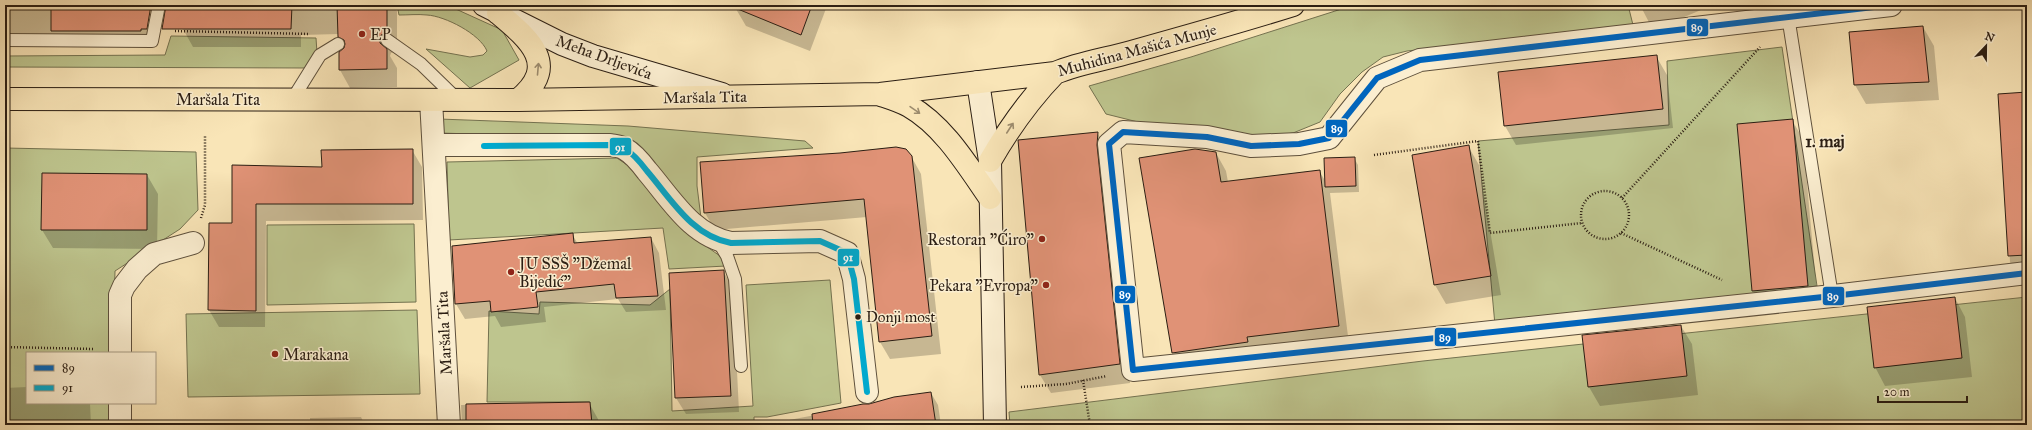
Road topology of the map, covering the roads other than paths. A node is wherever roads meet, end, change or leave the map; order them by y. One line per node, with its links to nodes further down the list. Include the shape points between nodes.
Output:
1 (159, 5): 7 (lane, via 152,41)
2 (1292, 5): 10 (main road, Muhidina Mašića Munje)
3 (1891, 5): 4 (street)
4 (1848, 7): 6 (street)
5 (491, 9): 13 (street, Meha Drljevića, via 562,44 593,56 626,68); 18 (main road, one-way to 5, via 531,90 537,77 537,54 519,31)
6 (1788, 16): 25 (lane); 25 (street, via 1420,60 1377,78 1329,138 1299,144 1251,146 1207,137 1123,132 1109,144 1133,370)
7 (5, 40)
8 (387, 40): 15 (lane, via 421,64)
9 (338, 44): 16 (lane, via 320,55)
10 (1055, 73): 11 (main road, Muhidina Mašića Munje); 20 (main road, one-way to 10, via 1032,96)
11 (978, 82): 12 (main road, Maršala Tita); 20 (street)
12 (880, 94): 13 (main road, Maršala Tita); 21 (main road, one-way to 21, via 909,106 930,121)
13 (729, 96): 18 (main road, Maršala Tita)
14 (5, 99): 16 (main road, Maršala Tita)
15 (456, 99): 17 (main road, Maršala Tita); 18 (main road, Maršala Tita)
16 (292, 100): 17 (main road, Maršala Tita)
17 (431, 100): 19 (street, Maršala Tita)
18 (518, 100)
19 (434, 145): 22 (street, via 610,145 624,148 637,158 683,215 705,234); 32 (street, Maršala Tita)
20 (990, 161): 21 (street)
21 (990, 198): 30 (street)
22 (718, 241): 27 (lane, via 727,256 735,279); 28 (street, via 820,241 847,253 854,279)
23 (193, 243): 26 (street, via 154,254 137,269 124,286 120,295)
24 (2027, 273): 25 (street)
25 (1832, 296)
26 (120, 352)
27 (741, 366)
28 (867, 392)
29 (120, 404): 31 (street)
30 (995, 420)
31 (120, 425)
32 (449, 425)

